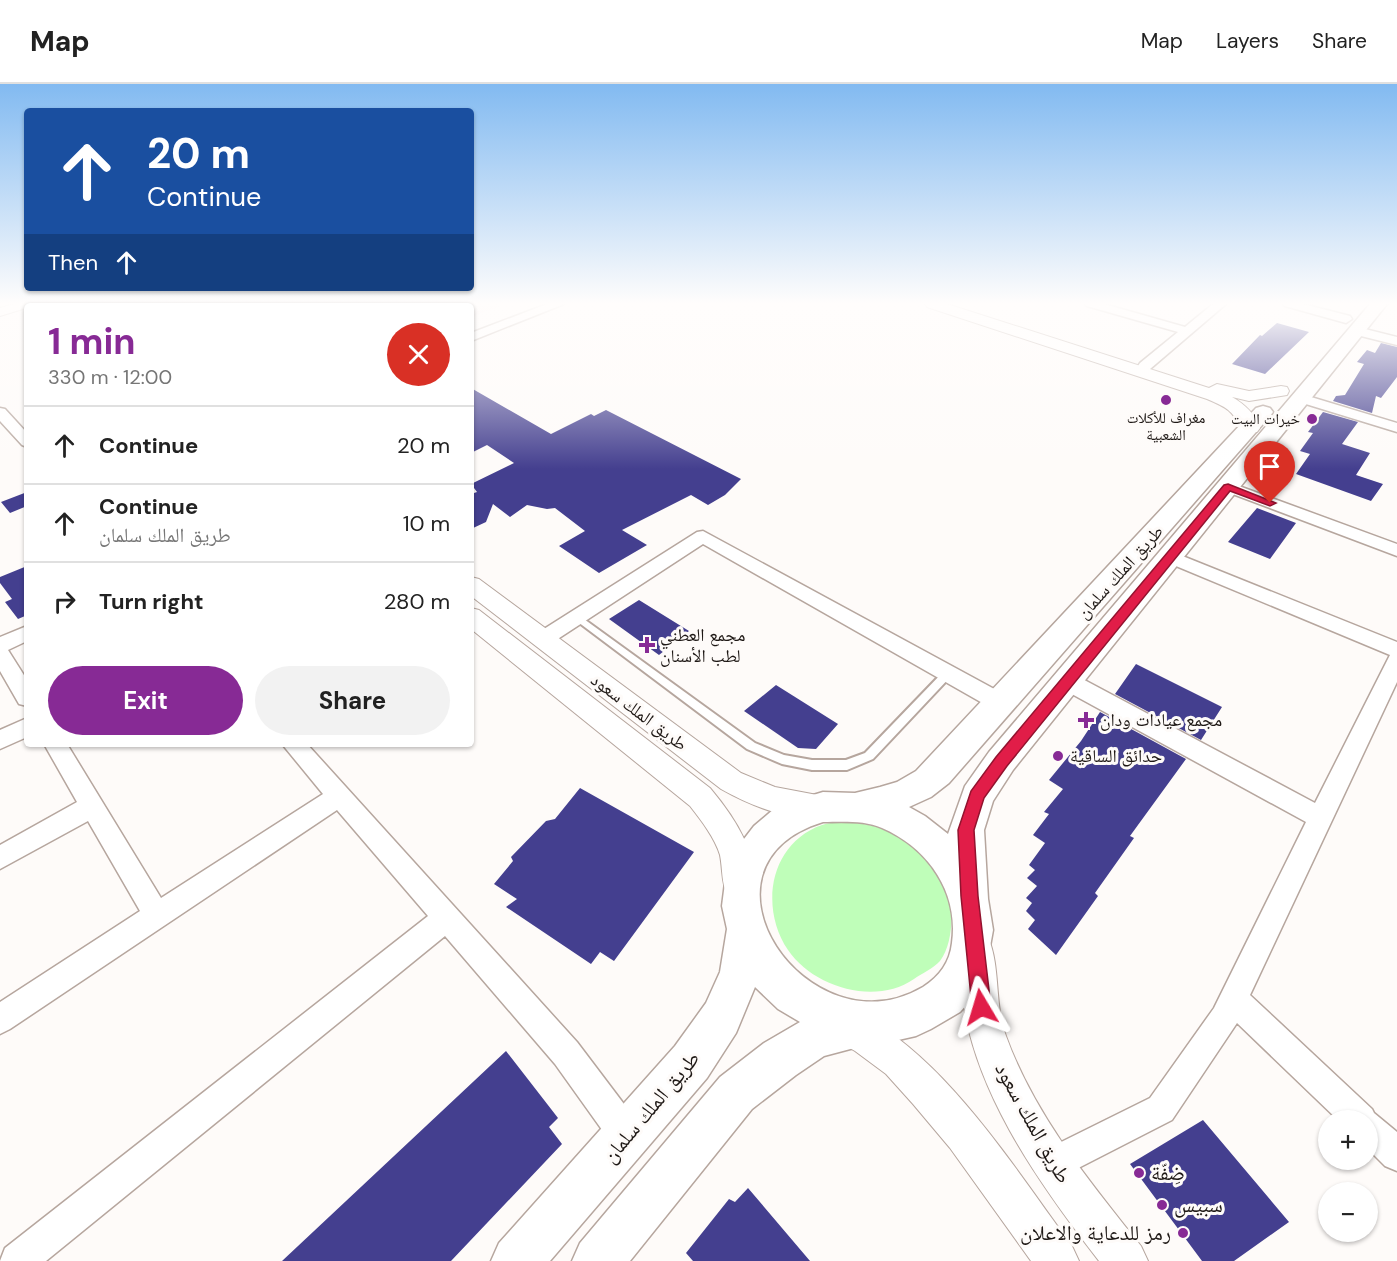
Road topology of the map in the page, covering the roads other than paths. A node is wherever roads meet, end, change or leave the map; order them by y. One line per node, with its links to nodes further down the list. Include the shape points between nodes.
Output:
1 (1102, 359): 8 (street, via 1213,395 1241,411)
2 (1123, 359): 5 (street)
3 (1153, 359): 5 (street)
4 (1320, 359): 6 (main road, طريق الملك سلمان)
5 (1145, 366): 6 (street, via 1237,394)
6 (1291, 394): 8 (main road, طريق الملك سلمان); 9 (street); 11 (main road, طريق الملك سلمان)
7 (0, 412): 10 (street)
8 (1251, 428): 26 (main road, طريق الملك سلمان)
9 (1397, 428)
10 (24, 439)
11 (1228, 487): 12 (street); 13 (main road, طريق الملك سلمان)
12 (1397, 550)
13 (1170, 557): 20 (street); 24 (main road, طريق الملك سلمان)
14 (474, 586): 18 (street, طريق الملك سعود)
15 (474, 617): 36 (street, طريق الملك سعود, via 700,797 735,852)
16 (577, 617): 18 (street); 23 (street, via 703,536); 23 (lane, via 751,746 782,759 813,765 847,765 869,756)
17 (24, 634): 19 (street)
18 (543, 639): 33 (street, طريق الملك سعود, via 731,781 757,796 787,803)
19 (0, 645)
20 (1397, 651)
21 (0, 653): 25 (street)
22 (1397, 660): 34 (street)
23 (948, 674): 26 (street)
24 (1068, 681): 34 (street); 37 (main road, طريق الملك سلمان, via 976,796 966,830)
25 (24, 693)
26 (1000, 703): 33 (main road, طريق الملك سلمان, via 921,787 897,798)
27 (24, 728): 28 (street)
28 (0, 740)
29 (57, 747): 32 (street)
30 (296, 747): 31 (street)
31 (339, 796): 38 (street); 39 (street)
32 (92, 806): 35 (street); 38 (street)
33 (841, 807): 36 (main road, طريق الملك سلمان, via 791,817 765,836 747,863); 37 (main road, via 894,816 926,835 952,863)
34 (1321, 818): 40 (street)
35 (0, 858)
36 (742, 914): 42 (main road, via 762,966 791,996); 44 (main road, طريق الملك سلمان, via 740,974 721,1018 691,1062)
37 (972, 914): 42 (main road, طريق الملك سلمان, via 967,967 945,997 912,1017); 47 (street, طريق الملك سعود, via 985,1028 1006,1083)
38 (158, 915): 41 (street)
39 (447, 918): 44 (street, via 566,1053); 48 (street)
40 (1233, 999): 43 (street); 47 (street, via 1161,1109)
41 (0, 1019)
42 (851, 1022): 50 (main road, via 780,1059 736,1093); 51 (street, via 927,1090)
43 (1350, 1110)
44 (627, 1136): 49 (main road, طريق الملك سلمان)
45 (1378, 1136): 46 (street)
46 (1397, 1154)
47 (1053, 1164): 52 (street, طريق الملك سعود)
48 (18, 1261)
49 (517, 1261)
50 (598, 1261)
51 (1057, 1261)
52 (1126, 1261)

